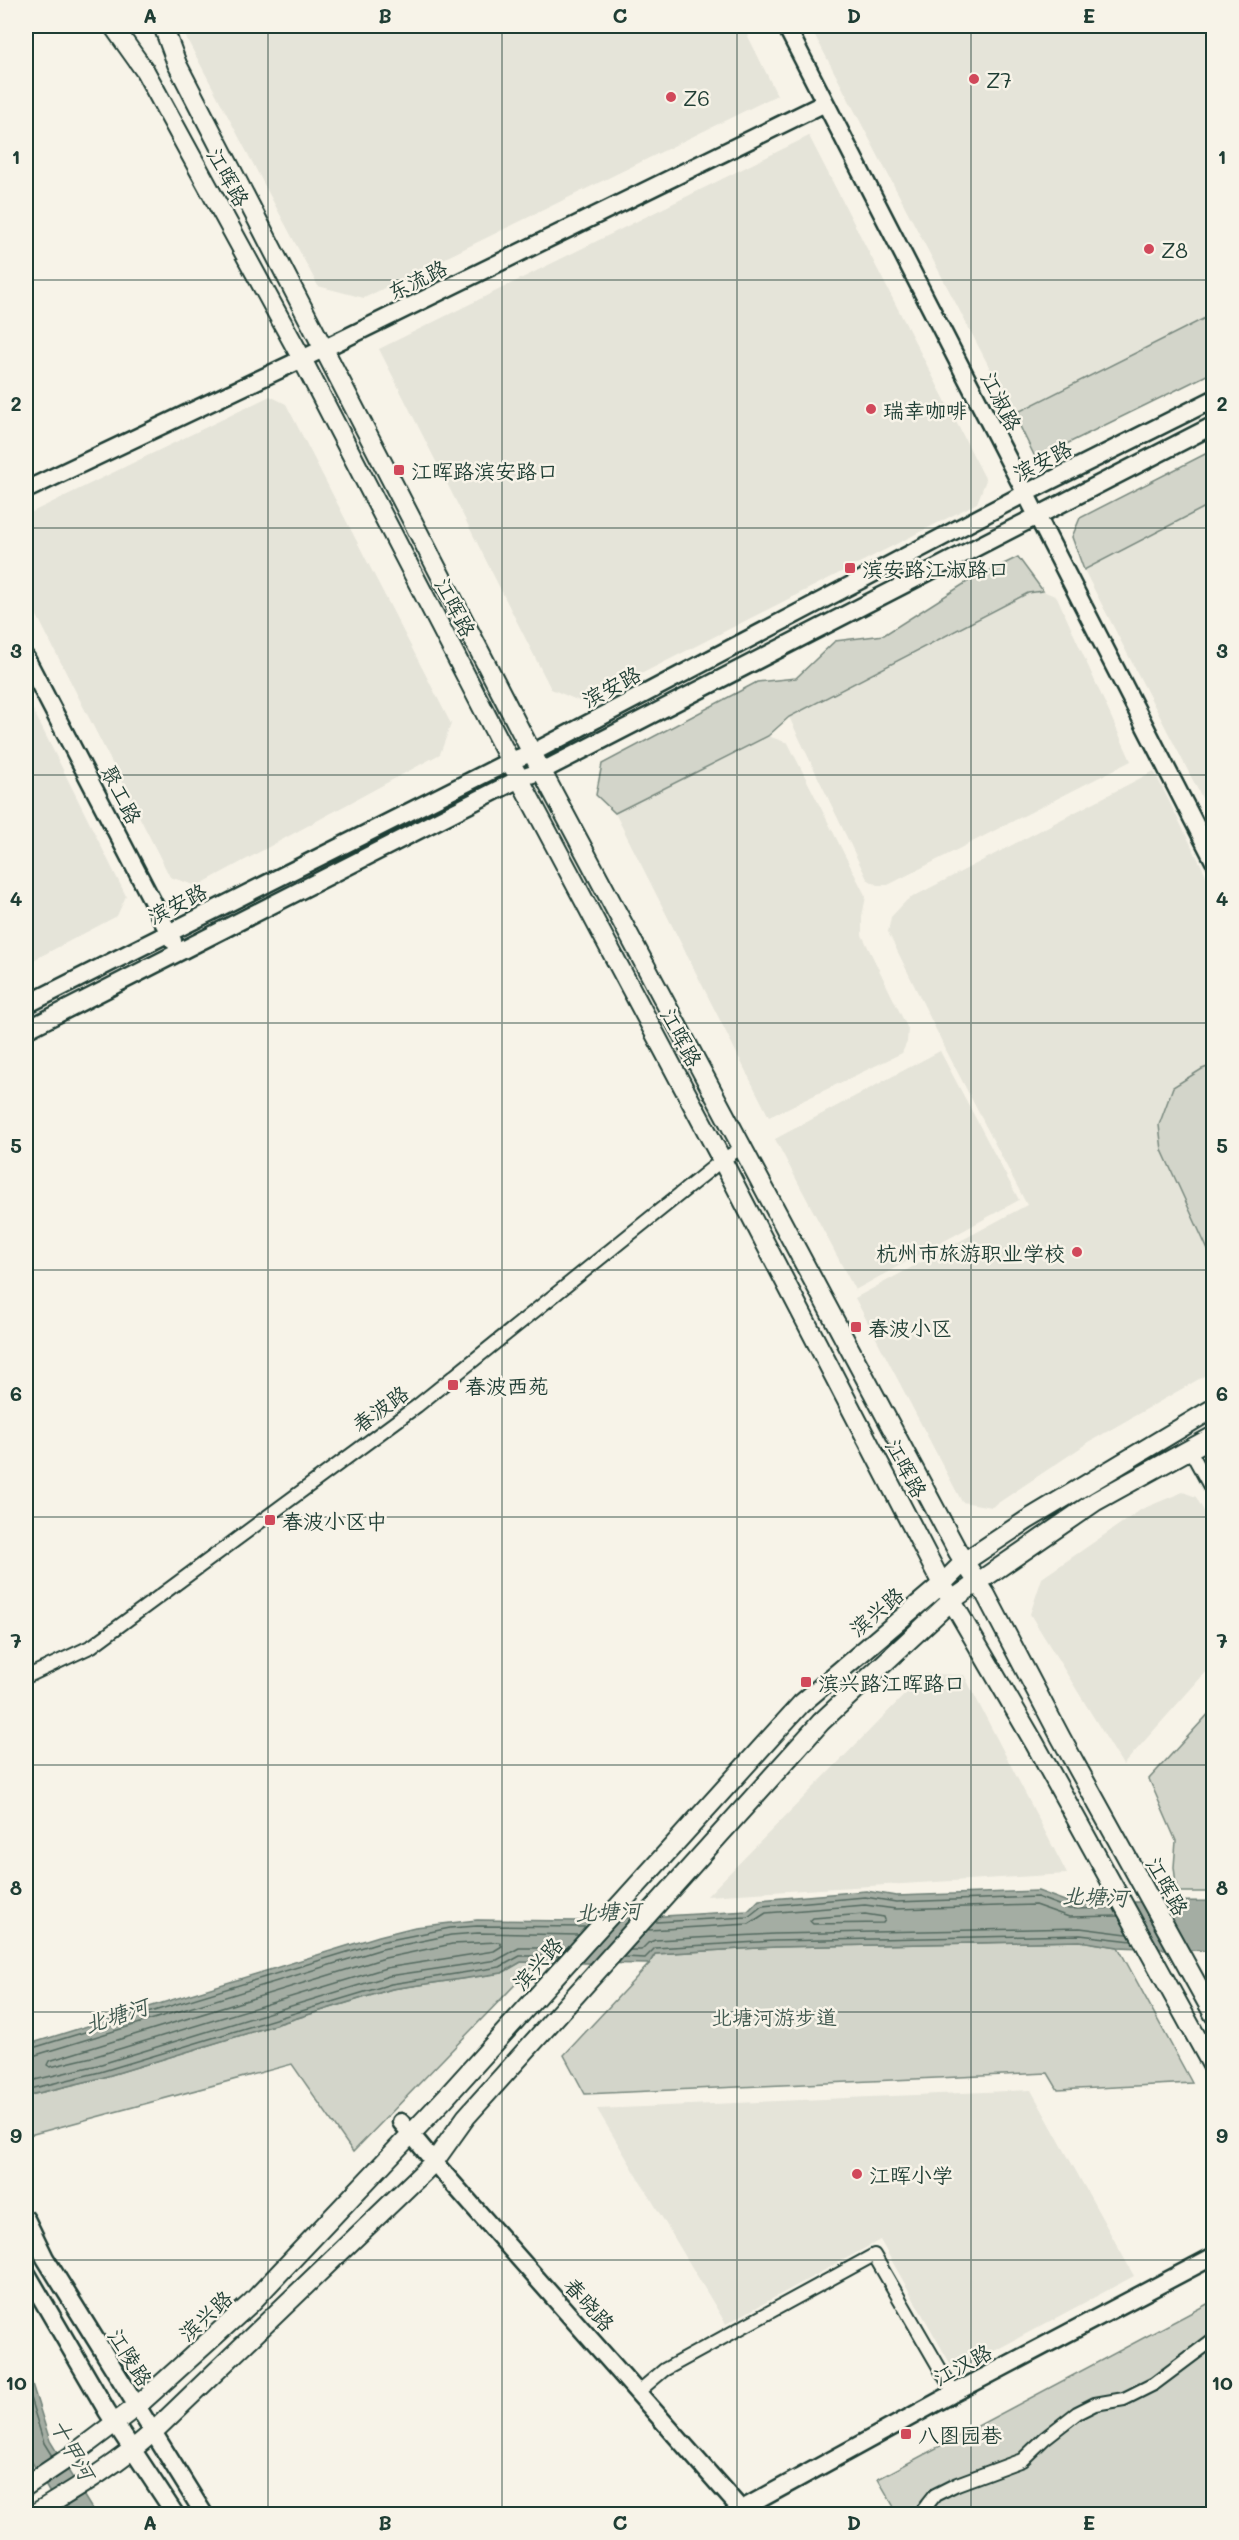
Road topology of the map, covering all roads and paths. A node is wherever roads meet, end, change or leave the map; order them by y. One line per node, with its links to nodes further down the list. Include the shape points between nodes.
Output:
1 (113, 26): 6 (main road, 江晖路, via 145,71)
2 (163, 26): 5 (main road, 江晖路, via 177,64)
3 (786, 26): 4 (main road, 江淑路)
4 (825, 104): 5 (main road, 东流路); 10 (main road, 江淑路)
5 (323, 349): 6 (main road, 东流路); 13 (main road, 江晖路)
6 (302, 359): 9 (main road, 东流路); 14 (main road, 江晖路)
7 (1214, 399): 10 (main road, 滨安路)
8 (1214, 425): 11 (main road, 滨安路)
9 (26, 490)
10 (1024, 494): 11 (main road, 江淑路); 13 (main road, 滨安路)
11 (1037, 515): 15 (main road, 滨安路); 17 (main road, 江淑路)
12 (26, 658): 18 (main road, 聚工路)
13 (532, 753): 14 (main road, 滨安路); 15 (main road, 江晖路)
14 (510, 761): 16 (main road, 江晖路); 18 (main road, 滨安路)
15 (542, 771): 16 (main road, 滨安路); 22 (main road, 江晖路)
16 (521, 778): 19 (main road, 滨安路); 23 (main road, 江晖路)
17 (1214, 861)
18 (168, 933): 19 (main road, 聚工路); 20 (main road, 滨安路)
19 (179, 952): 21 (main road, 滨安路)
20 (26, 1005)
21 (26, 1030)
22 (743, 1148): 23 (street, 春波路); 28 (main road, 江晖路)
23 (722, 1160): 30 (main road, 江晖路); 31 (street, 春波路, via 417,1406 92,1646)
24 (1214, 1407): 28 (main road, 滨兴路)
25 (1214, 1436): 26 (main road, 滨兴路)
26 (1190, 1450): 27 (street); 29 (main road, 滨兴路, via 1096,1501)
27 (1214, 1494)
28 (964, 1562): 29 (main road, 江晖路); 30 (main road, 滨兴路)
29 (978, 1582): 30 (main road, 滨兴路); 32 (main road, 江晖路)
30 (947, 1592): 33 (main road, 江晖路); 34 (main road, 滨兴路, via 801,1704 446,2097); 35 (main road, 滨兴路, via 821,1722 466,2117)
31 (26, 1677)
32 (1214, 2015)
33 (1214, 2069)
34 (406, 2128): 35 (main road, 春晓路); 42 (main road, 滨兴路, via 251,2303)
35 (434, 2162): 40 (main road, 春晓路); 44 (main road, 滨兴路)
36 (26, 2219): 42 (main road, 江陵路, via 45,2258)
37 (1214, 2256): 41 (main road, 江汉路)
38 (26, 2272): 43 (main road)
39 (1214, 2339): 51 (street, via 1154,2384 1124,2400 1095,2404 1077,2413 1022,2460 935,2495)
40 (638, 2392): 41 (street, via 664,2370 874,2255); 48 (main road, 春晓路)
41 (954, 2393): 48 (main road, 江汉路)
42 (136, 2407): 43 (main road, 滨兴路); 44 (main road, 江陵路)
43 (116, 2422): 45 (main road); 46 (main road, 滨兴路)
44 (153, 2433): 45 (main road, 滨兴路); 50 (main road, 江陵路)
45 (133, 2450): 47 (main road, 滨兴路); 49 (main road)
46 (27, 2485)
47 (40, 2511)
48 (740, 2513)
49 (175, 2514)
50 (204, 2514)
51 (920, 2514)

